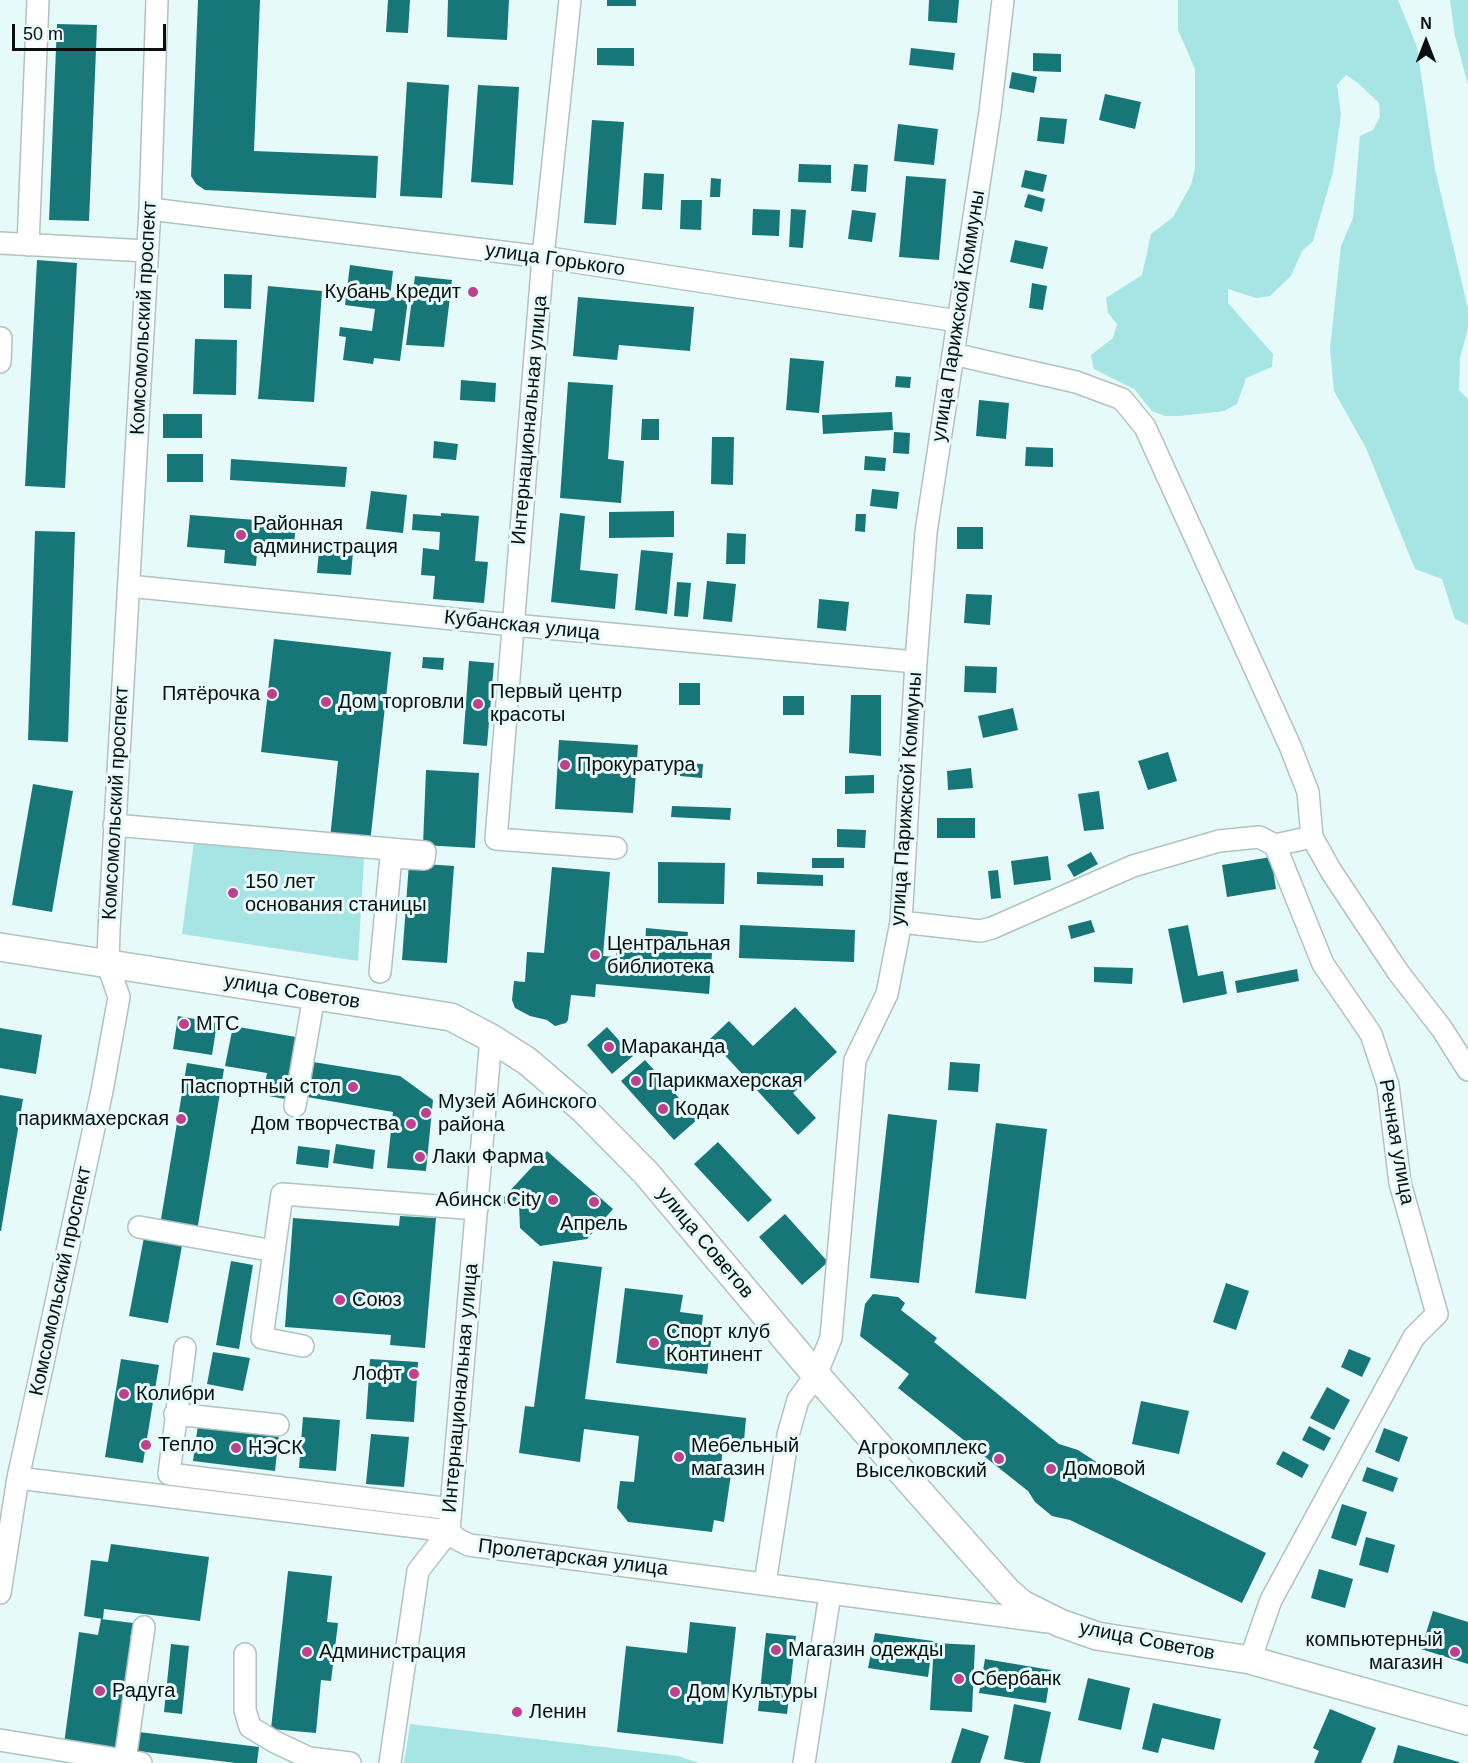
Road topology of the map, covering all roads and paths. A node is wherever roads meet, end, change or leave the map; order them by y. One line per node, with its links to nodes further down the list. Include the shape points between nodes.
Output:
1 (38, 0): 7 (street)
2 (157, 0): 5 (street, Комсомольский проспект)
3 (570, 0): 9 (street, Интернациональная улица)
4 (1003, 0): 10 (street, улица Парижской Коммуны)
5 (150, 209): 8 (street, Комсомольский проспект); 9 (street, улица Горького)
6 (0, 243): 7 (street)
7 (28, 245): 8 (street)
8 (147, 250): 14 (street, Комсомольский проспект)
9 (543, 257): 10 (street, улица Горького); 15 (street, Интернациональная улица)
10 (958, 321): 12 (street, улица Парижской Коммуны)
11 (1, 338): 13 (street)
12 (953, 354): 16 (street, улица Парижской Коммуны, via 926,532); 18 (street, via 1076,382 1122,399 1144,427 1290,746 1308,792)
13 (0, 362)
14 (129, 586): 15 (street, Кубанская улица); 17 (street, Комсомольский проспект)
15 (513, 625): 16 (street, Кубанская улица); 20 (street, Интернациональная улица, via 496,839)
16 (916, 662): 21 (street, улица Парижской Коммуны)
17 (114, 825): 23 (street, Комсомольский проспект); 24 (street, via 424,852 424,859 391,857)
18 (1312, 837): 19 (street); 27 (street, via 1398,972)
19 (1275, 845): 21 (street, via 1259,837 1219,841 1133,866 981,931); 46 (street, Речная улица, via 1323,963 1371,1034 1388,1085 1400,1183 1437,1314 1414,1337 1271,1600)
20 (616, 848)
21 (901, 922): 34 (street, улица Парижской Коммуны, via 887,994 855,1060 831,1338)
22 (0, 947): 23 (main road, улица Советов)
23 (108, 964): 25 (main road, улица Советов); 37 (street, Комсомольский проспект, via 119,997)
24 (380, 972)
25 (314, 996): 26 (main road, улица Советов, via 451,1017); 28 (street)
26 (491, 1038): 29 (street, Интернациональная улица); 34 (main road, улица Советов, via 527,1061 583,1109 646,1173)
27 (1468, 1070)
28 (295, 1106)
29 (477, 1209): 31 (street, via 282,1194); 38 (street, Интернациональная улица)
30 (139, 1227): 31 (street)
31 (274, 1251): 32 (street, via 262,1338)
32 (303, 1346)
33 (185, 1348): 35 (street)
34 (816, 1375): 40 (street, улица Парижской Коммуны, via 798,1400 788,1436); 43 (main road, улица Советов, via 1007,1591 1022,1604)
35 (175, 1414): 36 (street); 38 (street, via 169,1474)
36 (278, 1425)
37 (18, 1478): 39 (street, Пролетарская улица); 41 (street, Комсомольский проспект)
38 (451, 1509): 39 (street, Интернациональная улица)
39 (449, 1531): 40 (street, Пролетарская улица, via 470,1545); 51 (street, Интернациональная улица, via 418,1571)
40 (765, 1583): 42 (street, Пролетарская улица)
41 (0, 1593)
42 (830, 1594): 43 (street, Пролетарская улица); 52 (street)
43 (1060, 1623): 46 (main road, улица Советов, via 1097,1636)
44 (144, 1627): 49 (street)
45 (245, 1653): 50 (street, via 245,1710 250,1727 309,1758)
46 (1250, 1660): 47 (main road, улица Советов)
47 (1468, 1721)
48 (0, 1740): 49 (street)
49 (133, 1762)
50 (350, 1763)
51 (390, 1763)
52 (804, 1763)

